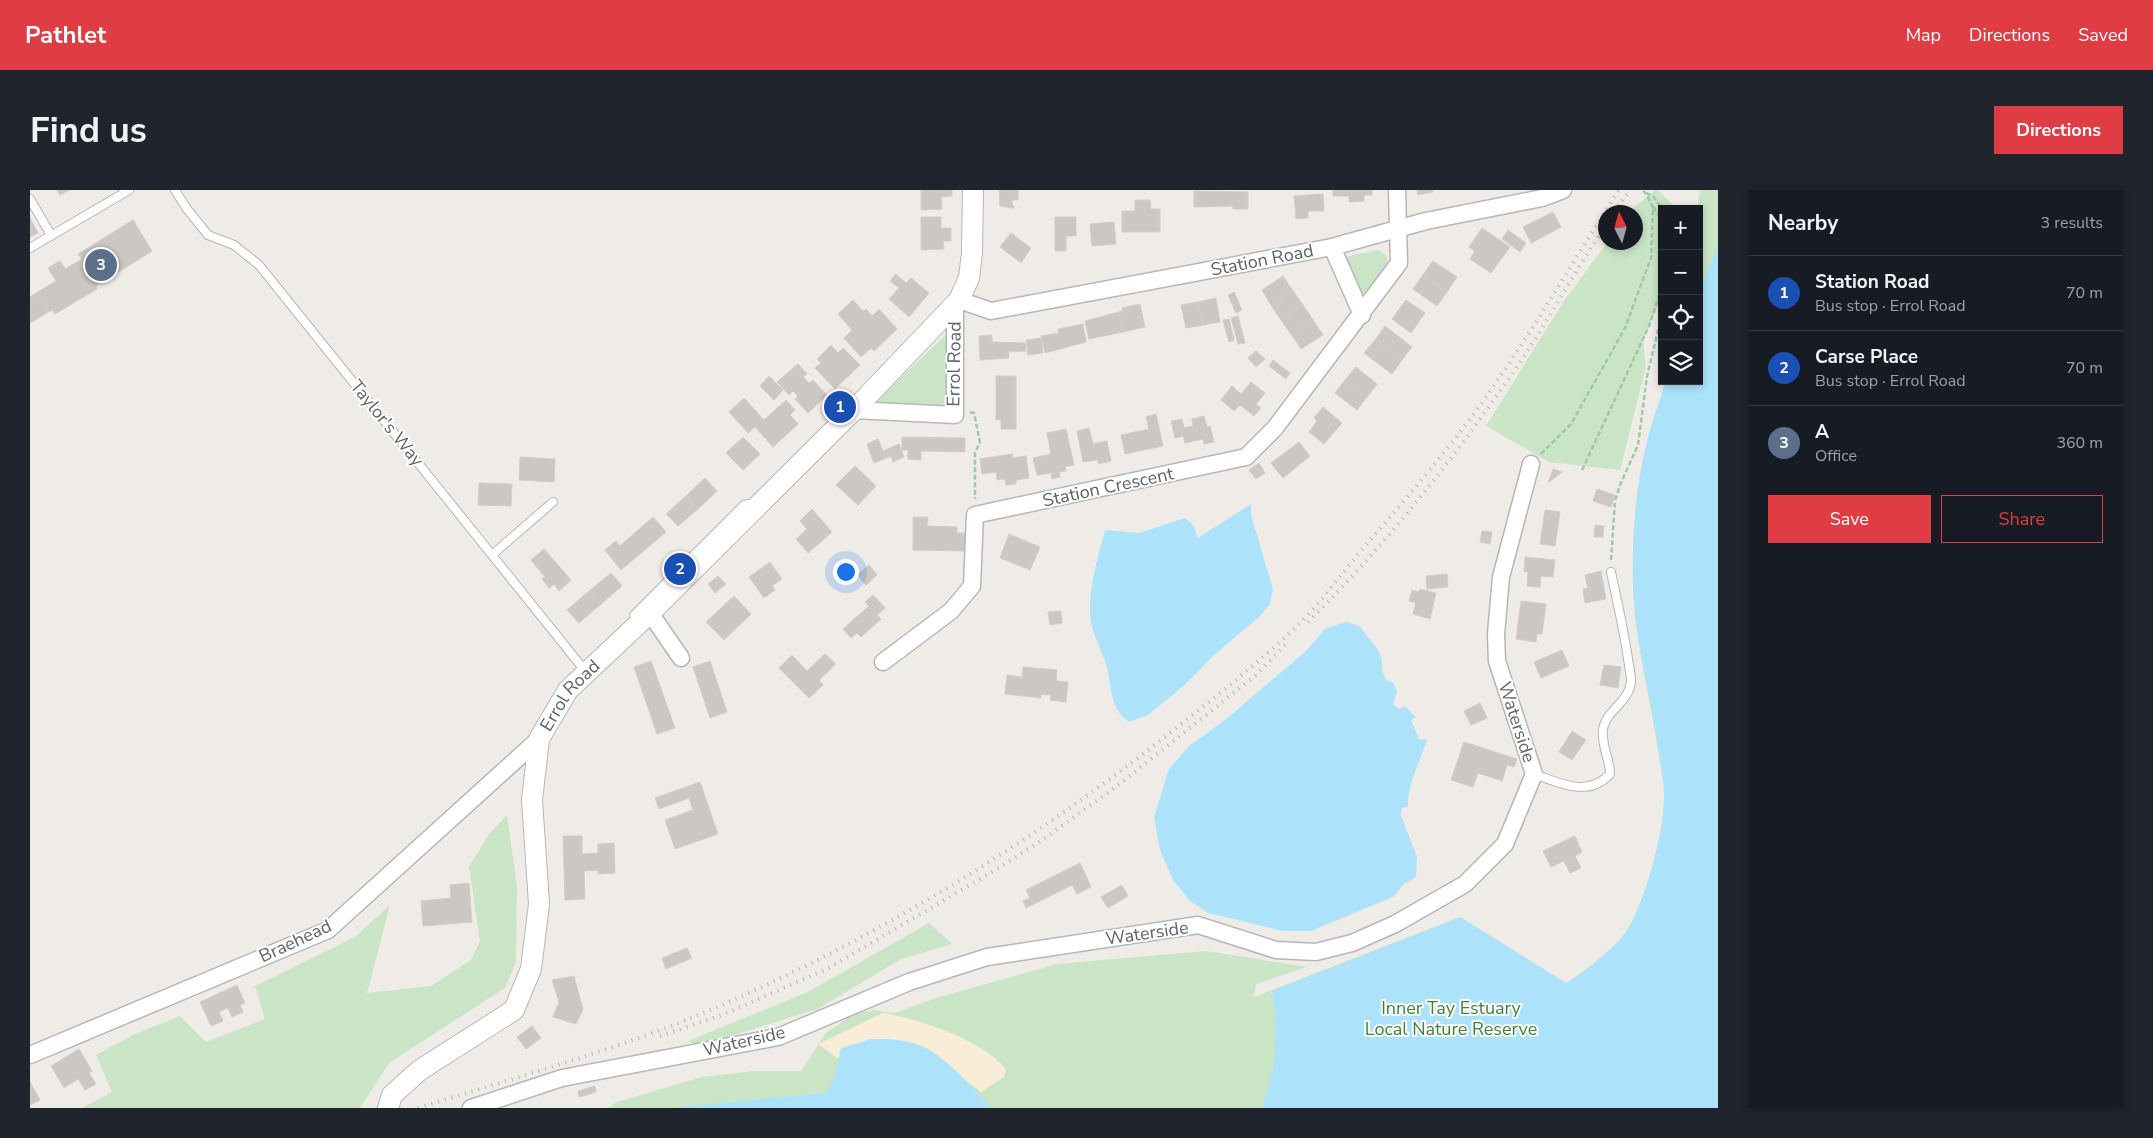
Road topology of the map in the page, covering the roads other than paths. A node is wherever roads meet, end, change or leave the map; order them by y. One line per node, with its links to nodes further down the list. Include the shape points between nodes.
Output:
1 (129, 190): 8 (lane)
2 (175, 190): 17 (lane, Taylor's Way, via 208,235 234,245 259,265)
3 (973, 190): 11 (street, Errol Road, via 969,278)
4 (1397, 190): 7 (street, Station Crescent)
5 (1563, 190): 7 (street, Station Road, via 1542,198)
6 (30, 200): 8 (lane)
7 (1398, 229): 9 (street, Station Road); 12 (street, Station Crescent, via 1399,263)
8 (51, 236): 10 (lane)
9 (1332, 247): 11 (street, Station Road, via 991,311); 12 (street)
10 (30, 248)
11 (957, 302): 13 (street, Errol Road); 13 (street, Errol Road, via 955,415)
12 (1362, 315): 22 (street, Station Crescent, via 1275,428 1246,457 975,515 972,586 951,611)
13 (854, 410): 16 (street, Errol Road)
14 (1531, 464): 25 (street, Waterside, via 1501,577 1496,634 1497,661)
15 (553, 502): 17 (lane)
16 (754, 510): 19 (street, Errol Road); 20 (lane, via 749,504 744,505)
17 (493, 554): 23 (lane, Taylor's Way)
18 (1611, 572): 25 (lane, via 1631,682 1626,698 1614,709 1603,728 1603,747 1610,774 1602,783 1573,788)
19 (650, 613): 20 (street, Errol Road); 21 (street)
20 (625, 628): 23 (street, Errol Road)
21 (681, 658)
22 (883, 662)
23 (586, 672): 24 (street, Errol Road, via 568,690)
24 (539, 739): 26 (street, Braehead, via 328,930); 27 (street, Errol Road, via 532,800 539,904 531,969 514,1010 420,1070 392,1095)
25 (1534, 774): 28 (street, Waterside, via 1505,844 1465,884 1395,924 1352,943 1316,952 1276,950 1198,925 987,957 909,982 778,1037 562,1078)
26 (30, 1055)
27 (388, 1107)
28 (471, 1108)

